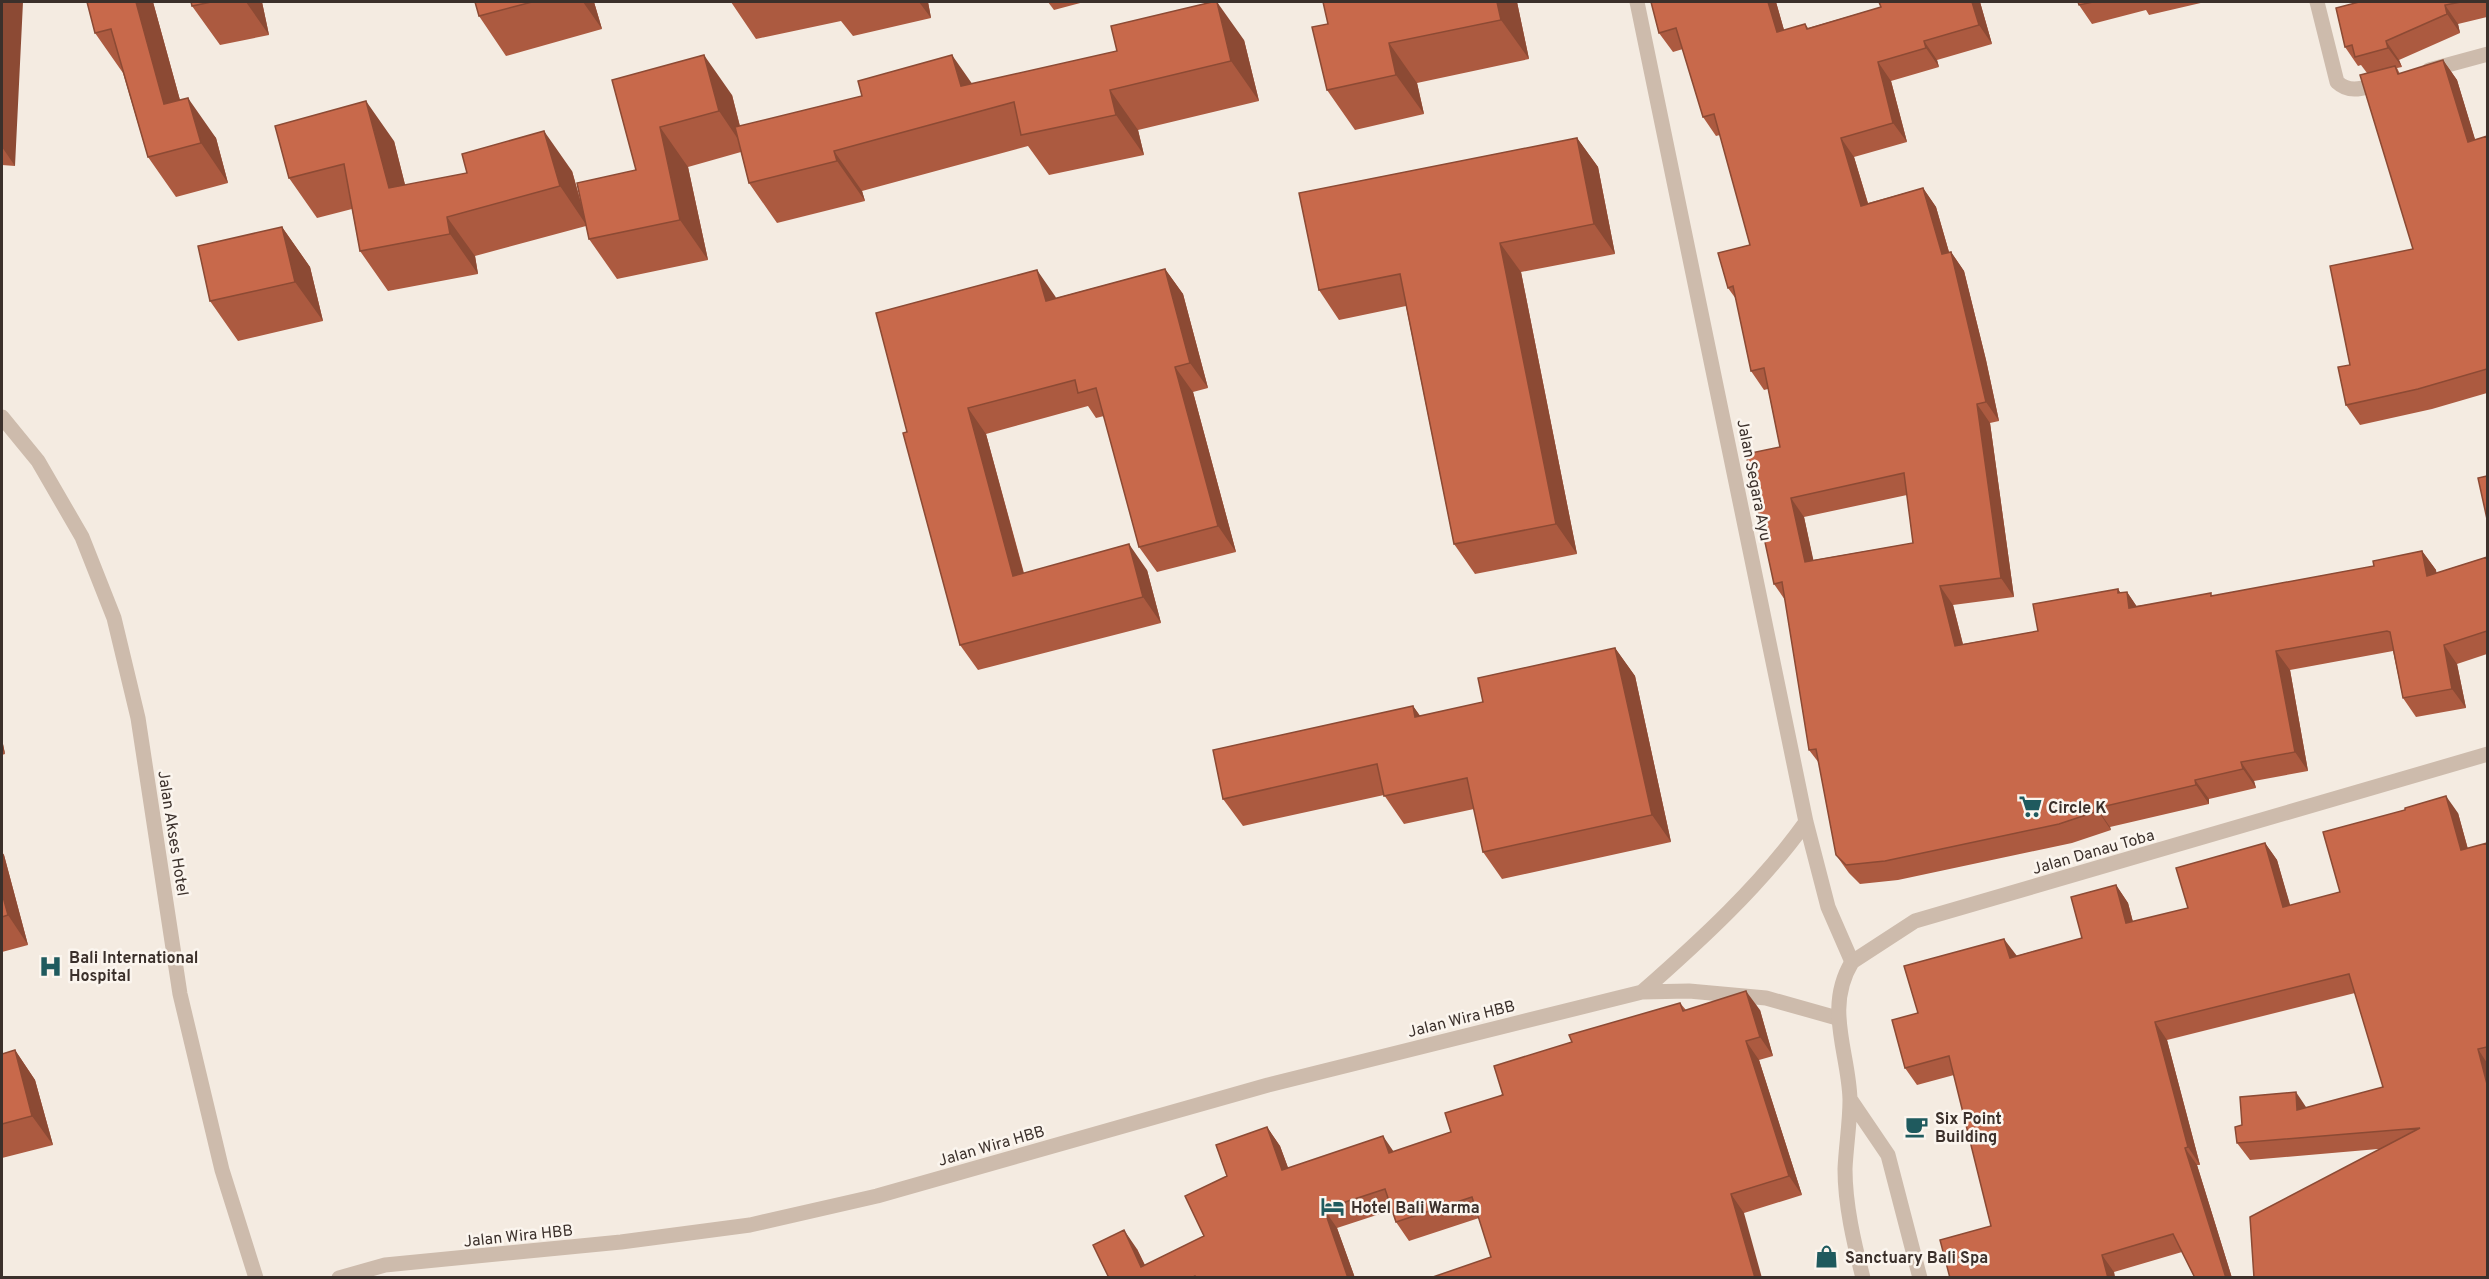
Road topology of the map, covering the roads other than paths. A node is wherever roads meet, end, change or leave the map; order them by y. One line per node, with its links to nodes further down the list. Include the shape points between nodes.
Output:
1 (1637, 2): 6 (street, Jalan Segara Ayu)
2 (2317, 2): 3 (street, via 2337,82 2345,89 2354,90)
3 (2487, 54)
4 (2, 417): 11 (street, Jalan Akses Hotel, via 38,461 82,537 114,618 138,718 180,994 222,1170)
5 (2487, 754): 7 (street, Jalan Danau Toba, via 1915,921)
6 (1806, 822): 7 (street, Jalan Segara Ayu, via 1828,907); 8 (street, Jalan Wira HBB, via 1778,861)
7 (1852, 962): 9 (street, via 1846,971)
8 (1642, 992): 9 (street, Jalan Wira HBB, via 1689,991 1766,998); 12 (street, Jalan Wira HBB, via 1268,1085 877,1196 750,1225 385,1266)
9 (1837, 1018): 10 (street)
10 (1850, 1099): 13 (street, via 1845,1171 1851,1227); 14 (street, via 1888,1155)
11 (256, 1278)
12 (339, 1278)
13 (1863, 1278)
14 (1920, 1278)

